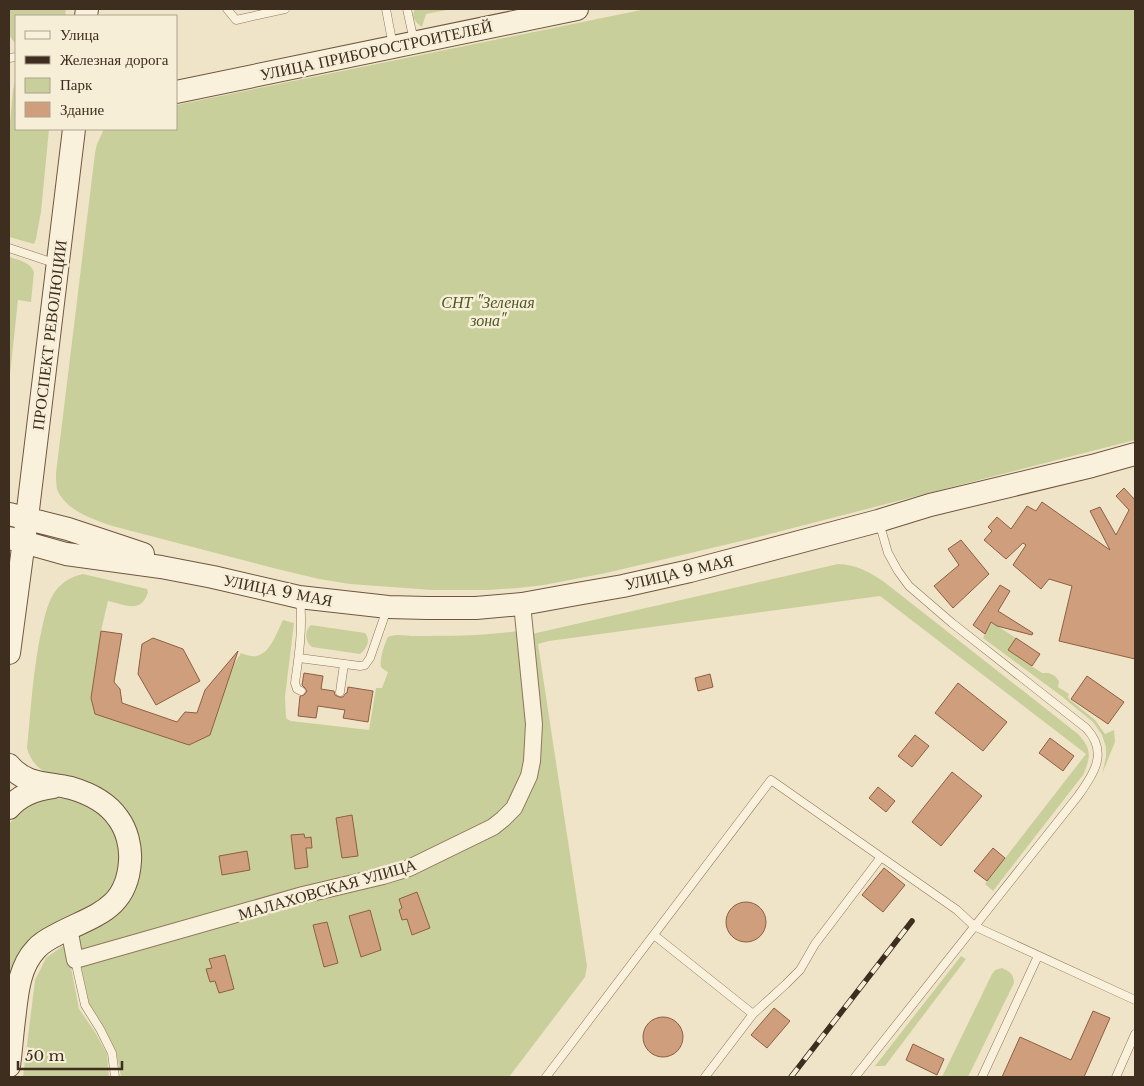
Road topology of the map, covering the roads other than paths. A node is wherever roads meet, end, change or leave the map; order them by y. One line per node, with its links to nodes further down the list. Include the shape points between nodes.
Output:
1 (227, 9): 2 (lane, via 236,20)
2 (285, 9)
3 (386, 9): 6 (lane)
4 (406, 9): 6 (lane)
5 (577, 9): 6 (main road, УЛИЦА ПРИБОРОСТРОИТЕЛЕЙ)
6 (404, 45): 7 (main road, УЛИЦА ПРИБОРОСТРОИТЕЛЕЙ)
7 (178, 92)
8 (74, 130): 10 (main road, ПРОСПЕКТ РЕВОЛЮЦИИ)
9 (9, 248): 10 (lane)
10 (58, 264): 12 (main road, ПРОСПЕКТ РЕВОЛЮЦИИ)
11 (1135, 454): 13 (main road, УЛИЦА 9 МАЯ)
12 (18, 516): 14 (main road, ПРОСПЕКТ РЕВОЛЮЦИИ); 15 (main road, УЛИЦА 9 МАЯ, via 68,529)
13 (878, 520): 17 (main road, УЛИЦА 9 МАЯ, via 690,571); 28 (lane, via 888,553 910,586 1086,728 1097,746 1098,762 1088,783)
14 (16, 540): 15 (main road, УЛИЦА 9 МАЯ, via 66,554); 19 (main road, ПРОСПЕКТ РЕВОЛЮЦИИ)
15 (213, 577): 16 (main road, УЛИЦА 9 МАЯ)
16 (300, 597): 18 (main road, УЛИЦА 9 МАЯ); 20 (lane)
17 (522, 604): 18 (main road, УЛИЦА 9 МАЯ, via 476,608); 32 (street, МАЛАХОВСКАЯ УЛИЦА, via 534,724 532,761 529,776 514,808 493,827 409,868)
18 (388, 607): 21 (lane, via 368,662 363,666)
19 (10, 640)
20 (299, 658): 21 (lane); 22 (lane, via 296,685)
21 (344, 664): 23 (lane)
22 (301, 691)
23 (340, 692)
24 (9, 764): 25 (main road, via 26,778)
25 (59, 786): 26 (main road, via 26,794); 29 (main road, via 90,795 106,804 127,834 130,853 124,888 116,901 105,911)
26 (9, 808)
27 (881, 857): 28 (lane, via 957,910); 30 (lane, via 771,780); 34 (lane, via 815,944 800,970)
28 (974, 926): 31 (lane); 40 (lane)
29 (68, 928): 32 (street); 36 (main road, via 36,948 20,977)
30 (654, 935): 34 (lane); 38 (lane)
31 (1038, 956): 33 (lane); 41 (lane)
32 (75, 960): 37 (lane, via 85,1005 112,1053)
33 (1135, 1000)
34 (753, 1014): 39 (lane)
35 (1135, 1034): 42 (lane)
36 (9, 1066)
37 (115, 1077)
38 (546, 1077)
39 (705, 1077)
40 (855, 1077)
41 (982, 1077)
42 (1116, 1077)

